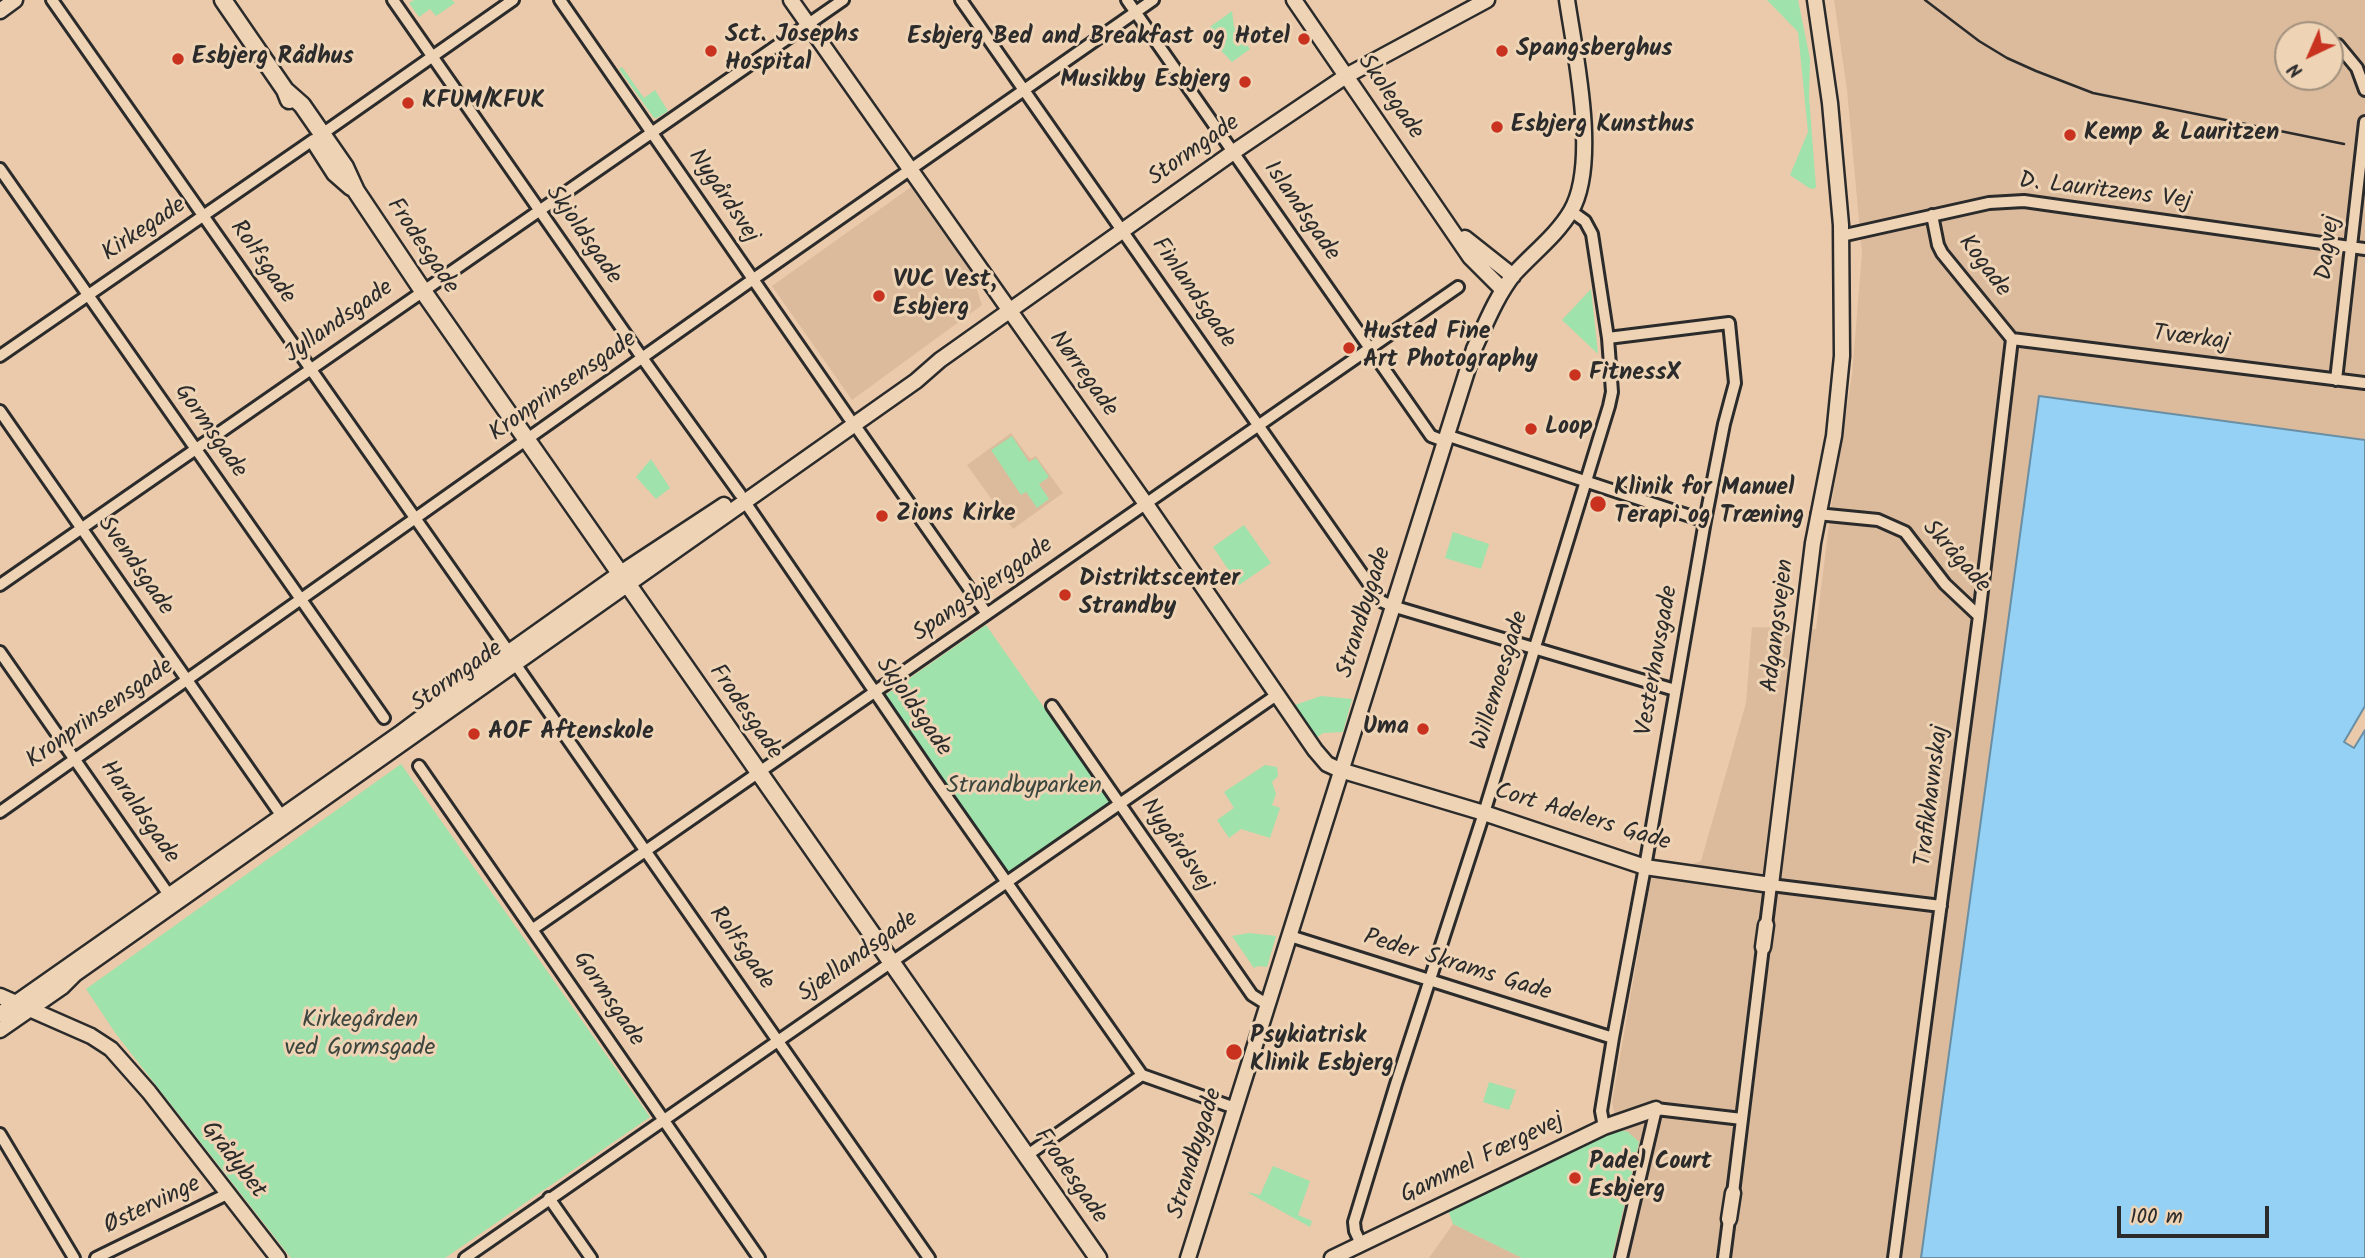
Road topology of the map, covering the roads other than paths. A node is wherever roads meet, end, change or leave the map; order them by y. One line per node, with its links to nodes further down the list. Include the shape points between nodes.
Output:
1 (15, 0): 16 (street)
2 (52, 0): 33 (street, Rolfsgade)
3 (223, 0): 26 (main road, Frodesgade, via 285,90 302,104)
4 (393, 0): 20 (street, Skjoldsgade)
5 (513, 0): 20 (street, Kirkegade)
6 (560, 0): 25 (street, Nygårdsvej)
7 (791, 0): 18 (street, Nørregade)
8 (843, 0): 18 (street, Jyllandsgade)
9 (961, 0): 22 (street, Finlandsgade)
10 (1127, 0): 17 (street, Islandsgade)
11 (1153, 0): 17 (street, Kronprinsensgade)
12 (1294, 0): 21 (street, Skolegade)
13 (1487, 0): 21 (street, Stormgade)
14 (1567, 0): 31 (street, Strandbygade, via 1584,149 1583,175)
15 (1815, 0): 36 (street, Adgangsvejen, via 1830,103)
16 (0, 11)
17 (1136, 12): 22 (street, Kronprinsensgade); 27 (street, Islandsgade)
18 (808, 24): 25 (street, Jyllandsgade); 29 (street, Nørregade)
19 (2344, 52): 23 (street, via 2357,68)
20 (432, 57): 26 (street, Kirkegade); 30 (street, Skjoldsgade)
21 (1346, 76): 27 (street, Stormgade); 34 (street, Skolegade)
22 (1024, 90): 29 (street, Kronprinsensgade); 35 (street, Finlandsgade)
23 (2365, 90)
24 (2365, 122): 37 (street, Dagvej)
25 (652, 131): 30 (street, Jyllandsgade); 40 (street, Nygårdsvej)
26 (318, 137): 33 (street, Kirkegade); 43 (main road, Frodesgade, via 345,167)
27 (1233, 153): 35 (street, Stormgade); 48 (street, Islandsgade)
28 (0, 169): 44 (street, Gormsgade)
29 (910, 170): 40 (street, Kronprinsensgade); 45 (street, Nørregade)
30 (539, 211): 43 (street, Jyllandsgade); 50 (street, Skjoldsgade)
31 (1571, 211): 39 (street, Strandbygade); 46 (street, Willemoesgade, via 1585,220 1592,234)
32 (1932, 215): 36 (street, D. Lauritzens Vej); 37 (street, D. Lauritzens Vej, via 2024,201); 47 (street, Kogade, via 1942,253)
33 (204, 217): 44 (street, Kirkegade); 51 (street, Rolfsgade)
34 (1448, 222): 39 (street, Skolegade); 42 (street, Skolegade, via 1471,257)
35 (1122, 231): 45 (street, Stormgade); 56 (street, Finlandsgade)
36 (1841, 236): 63 (street, Adgangsvejen, via 1842,356 1834,436)
37 (2351, 247): 38 (street, D. Lauritzens Vej); 52 (street, Dagvej)
38 (2365, 249)
39 (1513, 276): 42 (street, Strandbygade)
40 (752, 280): 50 (street, Kronprinsensgade); 55 (street, Nygårdsvej)
41 (1458, 287): 48 (street, Spangsbjerggade)
42 (1503, 290): 57 (street, Strandbygade, via 1474,349)
43 (423, 291): 51 (street, Jyllandsgade); 58 (main road, Frodesgade)
44 (88, 296): 49 (street, Kirkegade); 59 (street, Gormsgade)
45 (1009, 311): 55 (street, Stormgade, via 916,381); 62 (street, Nørregade)
46 (1608, 338): 60 (street, Willemoesgade, via 1612,392); 65 (street, Vesterhavsgade, via 1729,323 1735,383)
47 (2012, 339): 52 (street, Tværkaj); 72 (street, Trafikhavnskaj)
48 (1370, 348): 56 (street, Spangsbjerggade); 57 (street, Islandsgade, via 1431,436)
49 (0, 356)
50 (643, 359): 58 (street, Kronprinsensgade); 61 (street, Skjoldsgade)
51 (310, 369): 59 (street, Jyllandsgade); 64 (street, Rolfsgade)
52 (2336, 380): 53 (street, Tværkaj)
53 (2365, 383)
54 (0, 411): 66 (street, Svendsgade)
55 (852, 421): 61 (street, Stormgade); 71 (street, Nygårdsvej)
56 (1258, 426): 62 (street, Spangsbjerggade); 70 (street, Finlandsgade, via 1381,601)
57 (1445, 438): 60 (street); 70 (street, Strandbygade)
58 (527, 440): 64 (street, Kronprinsensgade); 67 (main road, Frodesgade)
59 (196, 450): 66 (street, Jyllandsgade); 69 (street, Gormsgade)
60 (1585, 482): 65 (street); 73 (street, Willemoesgade)
61 (742, 498): 67 (street, Stormgade); 78 (street, Skjoldsgade)
62 (1146, 503): 71 (street, Spangsbjerggade); 79 (street, Nørregade)
63 (1817, 514): 72 (street, Skrågade, via 1878,520 1906,532 1945,584); 93 (street, Adgangsvejen)
64 (415, 520): 69 (street, Kronprinsensgade); 75 (street, Rolfsgade)
65 (1704, 521): 77 (street, Vesterhavsgade)
66 (82, 529): 68 (street, Jyllandsgade); 76 (street, Svendsgade)
67 (623, 579): 75 (street, Stormgade); 85 (main road, Frodesgade)
68 (0, 585)
69 (299, 599): 76 (street, Kronprinsensgade); 81 (street, Gormsgade)
70 (1392, 606): 73 (street); 84 (street, Strandbygade)
71 (987, 614): 78 (street, Spangsbjerggade)
72 (1979, 616): 95 (street, Trafikhavnskaj)
73 (1534, 648): 77 (street); 88 (street, Willemoesgade)
74 (0, 652): 82 (street, Haraldsgade)
75 (512, 658): 89 (street, Stormgade); 90 (street, Rolfsgade); 103 (street, Stormgade, via 75,974)
76 (187, 680): 82 (street, Kronprinsensgade); 89 (street, Svendsgade)
77 (1675, 690): 91 (street, Vesterhavsgade)
78 (874, 692): 85 (street, Spangsbjerggade); 92 (street, Skjoldsgade)
79 (1278, 694): 84 (street, Nørregade, via 1315,750); 86 (street, Sjællandsgade)
80 (1052, 706): 86 (street, Nygårdsvej)
81 (384, 718)
82 (74, 759): 87 (street, Kronprinsensgade); 94 (street, Haraldsgade)
83 (419, 766): 97 (street, Gormsgade)
84 (1340, 770): 88 (street, Cort Adelers Gade); 98 (street, Strandbygade)
85 (758, 773): 90 (street, Spangsbjerggade); 100 (main road, Frodesgade)
86 (1120, 804): 92 (street, Sjællandsgade); 102 (street, Nygårdsvej, via 1252,995)
87 (0, 811)
88 (1484, 813): 91 (street, Cort Adelers Gade); 101 (street, Willemoesgade)
89 (281, 816): 94 (street, Stormgade)
90 (646, 851): 97 (street, Spangsbjerggade); 107 (street, Rolfsgade)
91 (1645, 867): 93 (street, Cort Adelers Gade); 106 (street, Vesterhavsgade)
92 (1007, 881): 100 (street, Sjællandsgade); 108 (street, Skjoldsgade)
93 (1771, 885): 95 (street, Cort Adelers Gade); 96 (street, Adgangsvejen)
94 (169, 895): 103 (street, Stormgade)
95 (1941, 906): 133 (street, Trafikhavnskaj)
96 (1766, 925): 99 (street, Adgangsvejen)
97 (533, 929): 111 (street, Gormsgade)
98 (1290, 936): 101 (street, Peder Skrams Gade); 102 (street, Strandbygade)
99 (1763, 947): 112 (street, Adgangsvejen)
100 (891, 962): 107 (street, Sjællandsgade); 115 (main road, Frodesgade)
101 (1430, 981): 106 (street, Peder Skrams Gade); 120 (street, Willemoesgade, via 1354,1222)
102 (1268, 1005): 109 (street, Strandbygade)
103 (13, 1007): 104 (street); 105 (street, Stormgade); 116 (street, Grådybet, via 90,1036 111,1049)
104 (0, 1022)
105 (0, 1030)
106 (1612, 1038): 113 (street, Vesterhavsgade, via 1601,1111)
107 (778, 1040): 111 (street, Sjællandsgade); 128 (street, Rolfsgade)
108 (1142, 1075): 109 (street); 115 (street)
109 (1235, 1108): 130 (street, Strandbygade)
110 (1656, 1109): 112 (street); 113 (street, Gammel Færgevej); 131 (street)
111 (663, 1119): 118 (street, Sjællandsgade); 127 (street, Gormsgade)
112 (1742, 1119): 117 (street, Adgangsvejen)
113 (1604, 1127): 120 (street, Gammel Færgevej)
114 (0, 1134): 122 (street)
115 (1026, 1156): 129 (main road, Frodesgade)
116 (229, 1193): 123 (street, Østervinge); 124 (street, Grådybet)
117 (1732, 1193): 119 (street, Adgangsvejen)
118 (550, 1198): 125 (street, Sjællandsgade); 126 (street)
119 (1729, 1219): 132 (street, Adgangsvejen)
120 (1361, 1244): 121 (street, Gammel Færgevej)
121 (1339, 1257)
122 (74, 1258)
123 (96, 1258)
124 (278, 1258)
125 (465, 1258)
126 (591, 1258)
127 (759, 1258)
128 (929, 1258)
129 (1098, 1258)
130 (1188, 1258)
131 (1620, 1258)
132 (1724, 1258)
133 (1894, 1258)

